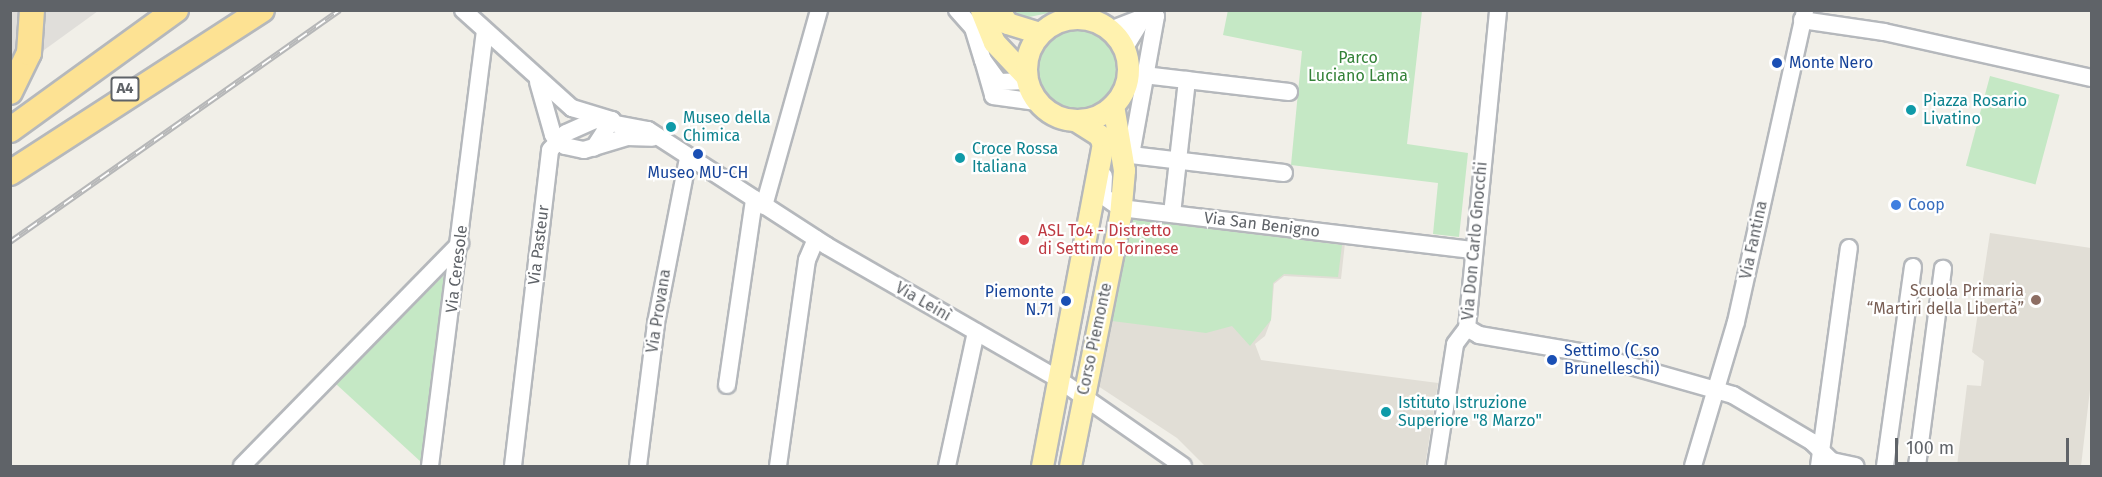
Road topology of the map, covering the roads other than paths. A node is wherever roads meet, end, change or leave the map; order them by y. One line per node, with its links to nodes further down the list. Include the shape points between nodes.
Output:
1 (32, 10): 26 (highway, via 29,53)
2 (176, 10): 32 (highway, A4)
3 (239, 10): 39 (highway, A4)
4 (262, 10): 40 (highway)
5 (463, 10): 15 (street)
6 (819, 10): 42 (street)
7 (957, 10): 19 (street, via 974,28)
8 (981, 10): 23 (main road, via 994,42)
9 (999, 10): 16 (main road, via 1007,23)
10 (1498, 10): 48 (street, Via Don Carlo Gnocchi)
11 (1146, 13): 14 (street); 17 (street); 21 (street, via 1156,16)
12 (1080, 14): 14 (main road); 16 (main road)
13 (1804, 15): 24 (street); 55 (street, Via Fantina)
14 (1111, 20): 17 (main road)
15 (485, 33): 18 (street); 20 (street, Via Ceresole)
16 (1040, 33): 23 (main road, via 1026,60)
17 (1124, 49): 29 (main road, via 1127,78)
18 (514, 59): 20 (street, via 491,60); 22 (street)
19 (983, 60): 23 (street, via 999,82); 28 (street, via 993,96)
20 (482, 72): 46 (street, Via Ceresole)
21 (1144, 75): 25 (street); 38 (street, via 1131,155)
22 (536, 78): 30 (street, via 578,111); 33 (street)
23 (1026, 78): 28 (main road)
24 (2091, 78)
25 (1187, 80): 27 (street); 38 (street)
26 (10, 92)
27 (1289, 92)
28 (1037, 102): 31 (main road)
29 (1113, 105): 31 (main road); 43 (main road, Corso Piemonte, via 1124,170)
30 (612, 120): 33 (street, via 586,123); 34 (street, via 640,127); 35 (street)
31 (1075, 120): 36 (main road, via 1099,135)
32 (10, 130)
33 (557, 141): 35 (street, via 573,150); 60 (street, Via Pasteur, via 550,150)
34 (661, 141): 35 (street, via 637,135); 37 (street, Via Leinì)
35 (594, 148)
36 (1102, 150): 43 (street, via 1107,162 1102,196); 53 (main road, Corso Piemonte)
37 (688, 158): 42 (street, Via Leinì); 61 (street, Via Provana, via 656,323)
38 (1178, 161): 41 (street); 44 (street)
39 (10, 167)
40 (10, 173)
41 (1284, 173)
42 (759, 203): 45 (street, Via Leinì); 54 (street)
43 (1120, 208): 44 (street, Via San Benigno); 56 (main road, Corso Piemonte)
44 (1172, 214): 48 (street, Via San Benigno)
45 (816, 239): 52 (street, Via Leinì); 62 (street, via 807,260)
46 (460, 243): 58 (street); 59 (street, Via Ceresole)
47 (1849, 248): 57 (street)
48 (1473, 250): 51 (street, Via Don Carlo Gnocchi)
49 (1913, 267): 70 (street)
50 (1943, 269): 71 (street)
51 (1467, 328): 55 (street, via 1479,335 1585,353); 67 (street, Via Don Carlo Gnocchi, via 1455,344)
52 (976, 332): 53 (street, Via Leinì); 63 (street)
53 (1058, 379): 56 (street, Via Leinì); 64 (main road, Corso Piemonte)
54 (727, 385)
55 (1716, 390): 57 (street, via 1812,442); 68 (street, Via Fantina)
56 (1082, 395): 65 (main road, Corso Piemonte); 66 (street, Via Leinì)
57 (1820, 460): 69 (street)
58 (242, 466)
59 (430, 466)
60 (513, 466)
61 (638, 466)
62 (778, 466)
63 (947, 466)
64 (1042, 466)
65 (1070, 466)
66 (1183, 466)
67 (1436, 466)
68 (1693, 466)
69 (1855, 466)
70 (1885, 466)
71 (1917, 466)

